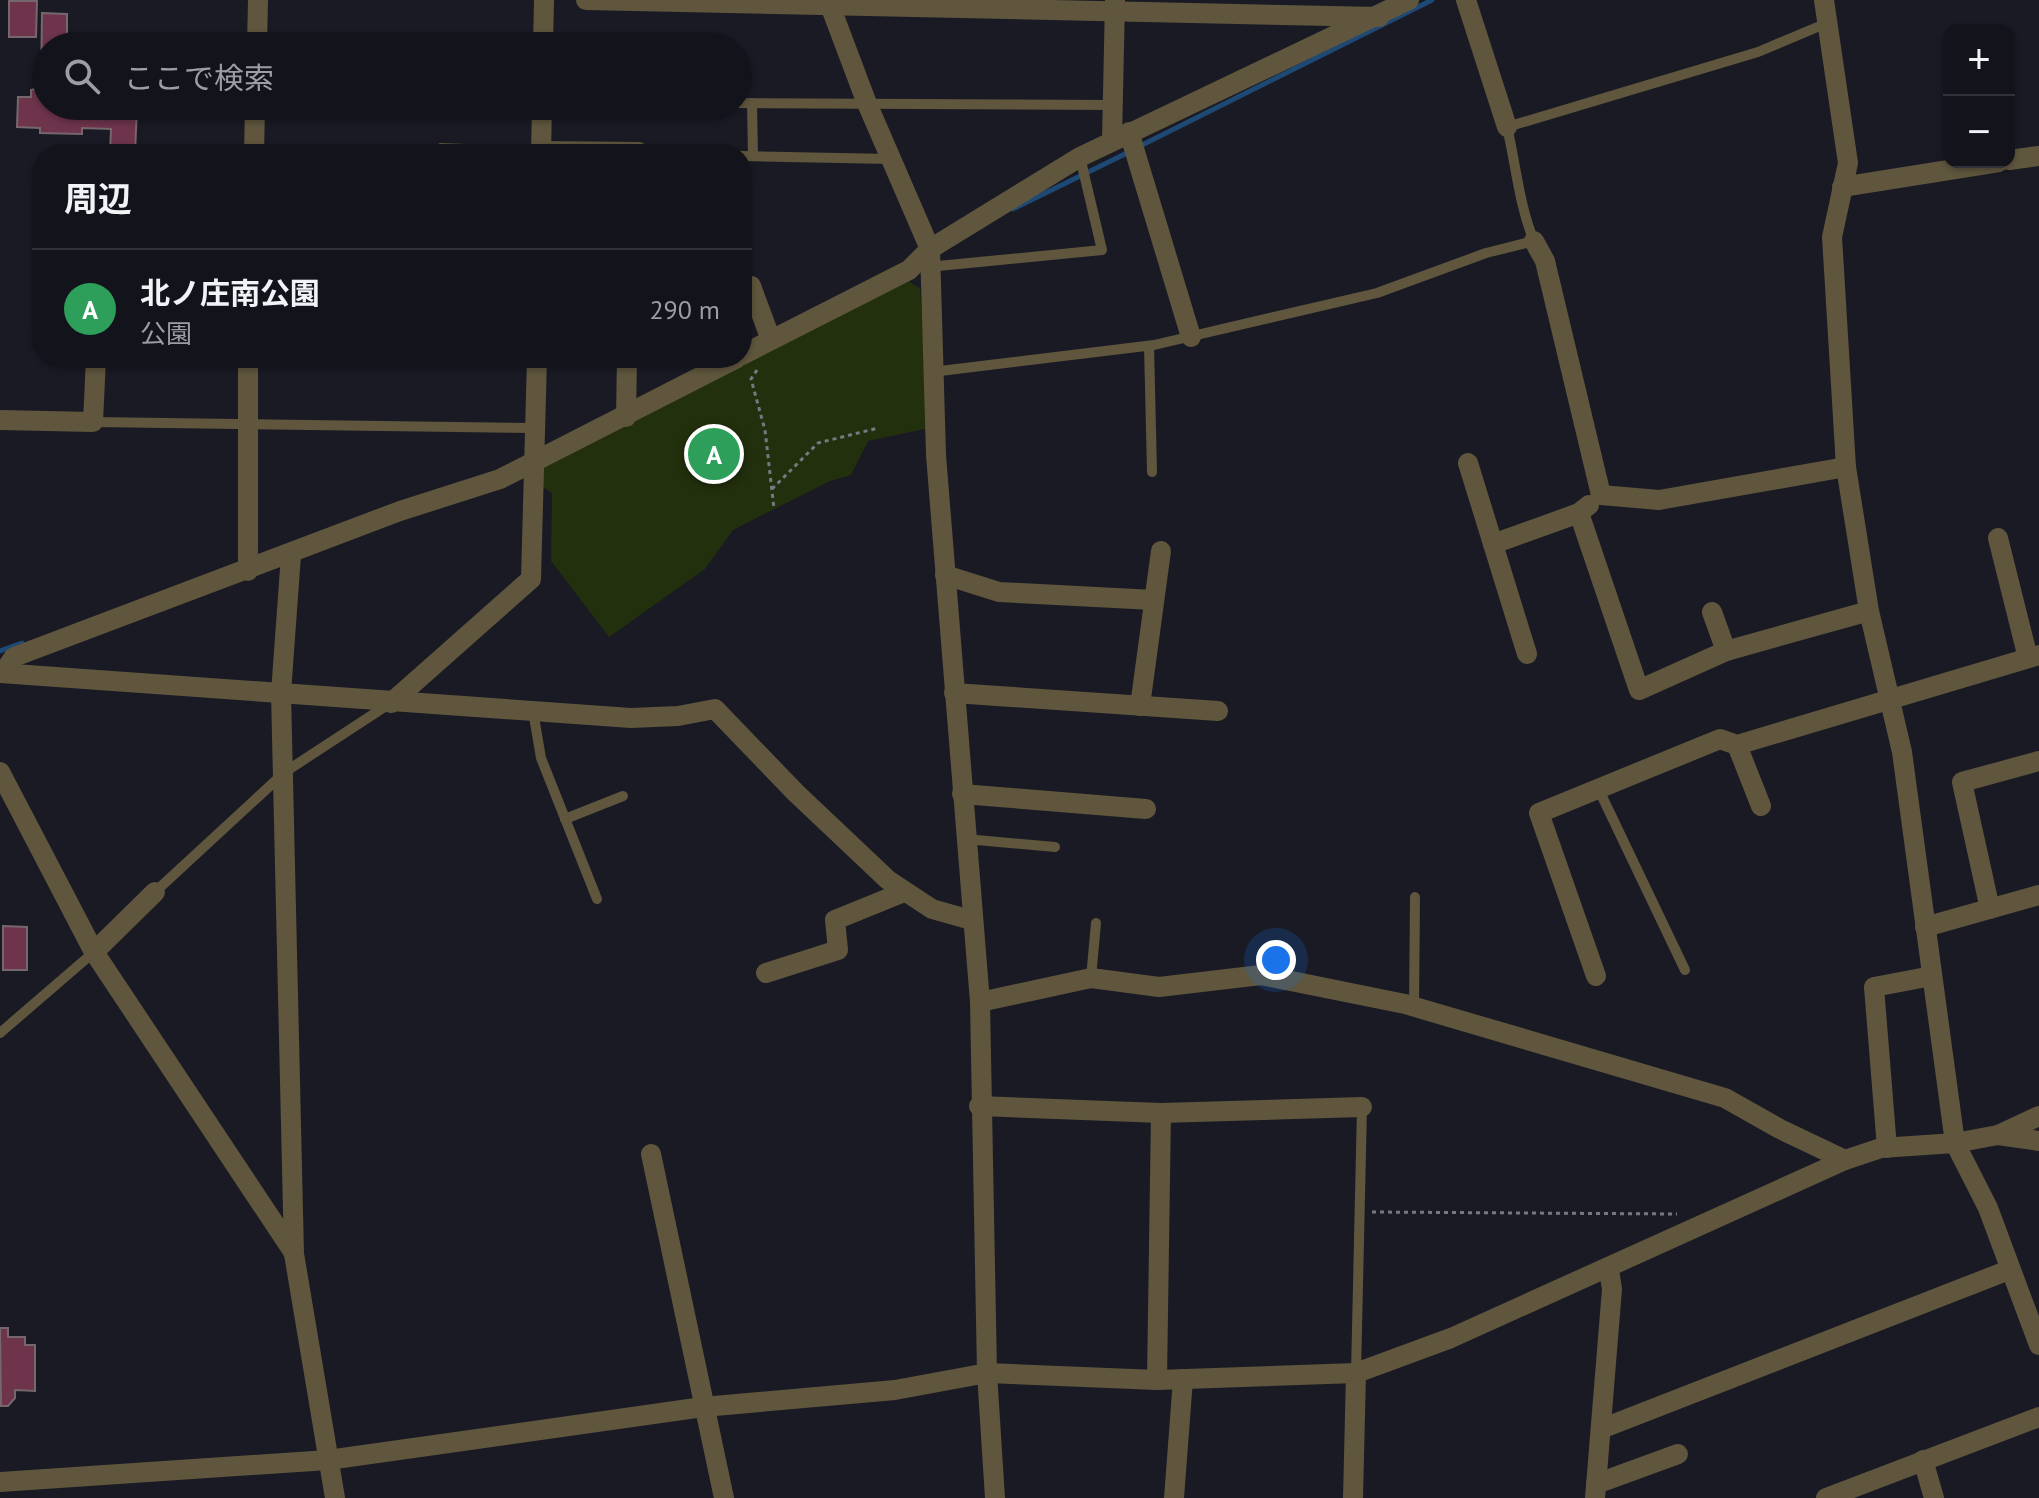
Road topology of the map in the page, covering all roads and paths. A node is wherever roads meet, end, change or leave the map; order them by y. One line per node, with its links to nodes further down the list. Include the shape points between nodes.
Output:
1 (258, 0): 11 (street)
2 (544, 0): 12 (street)
3 (586, 0): 7 (street)
4 (1409, 0): 9 (street)
5 (1466, 0): 19 (street)
6 (1824, 0): 10 (street)
7 (828, 3): 8 (street); 13 (street)
8 (1115, 6): 9 (street); 15 (street)
9 (1379, 17): 20 (street)
10 (1827, 23): 19 (lane, via 1758,52); 30 (street, via 1848,163)
11 (257, 32)
12 (543, 32)
13 (866, 101): 14 (lane); 15 (lane); 27 (street)
14 (752, 103)
15 (1113, 105): 20 (street)
16 (255, 120): 21 (street)
17 (542, 120): 22 (street)
18 (750, 120): 23 (lane)
19 (1507, 127): 31 (lane, via 1523,215)
20 (1121, 136): 26 (street); 34 (street)
21 (254, 144)
22 (541, 144)
23 (748, 144)
24 (752, 156): 27 (lane)
25 (2039, 156): 28 (street)
26 (1080, 157): 32 (street); 32 (lane, via 1102,250)
27 (891, 159): 32 (street)
28 (2015, 159)
29 (1961, 168): 30 (street)
30 (1842, 187): 53 (street, via 1832,237)
31 (1534, 241): 34 (lane, via 1377,293); 56 (street, via 1545,261)
32 (929, 258): 35 (street); 44 (street)
33 (752, 289): 35 (street)
34 (1191, 337): 36 (lane)
35 (771, 340): 37 (street)
36 (1149, 346): 44 (lane); 54 (lane)
37 (752, 355)
38 (96, 368): 47 (street)
39 (248, 368): 48 (street)
40 (537, 368): 49 (street)
41 (627, 368): 45 (street)
42 (729, 368): 45 (street)
43 (748, 368): 55 (path, via 765,430)
44 (932, 372): 64 (street)
45 (626, 417): 51 (street)
46 (0, 420): 47 (street)
47 (93, 422): 48 (lane)
48 (246, 425): 49 (lane); 63 (street)
49 (535, 428): 51 (street)
50 (878, 428): 55 (path, via 818,443)
51 (534, 461): 62 (street, via 500,479 400,511); 75 (street, via 531,579)
52 (1468, 463): 60 (street)
53 (1846, 467): 56 (street, via 1659,500); 66 (street)
54 (1152, 472)
55 (772, 489): 57 (path)
56 (1601, 495): 58 (street)
57 (774, 509)
58 (1579, 513): 60 (street); 68 (street, via 1639,690)
59 (1998, 538): 70 (street)
60 (1493, 544): 69 (street)
61 (1161, 551): 65 (street)
62 (291, 555): 63 (street); 72 (street)
63 (248, 571): 71 (street, via 14,657)
64 (945, 575): 65 (street, via 999,592); 73 (street)
65 (1154, 600): 76 (street)
66 (1869, 611): 68 (street); 74 (street)
67 (1712, 612): 68 (street)
68 (1726, 651)
69 (1527, 654)
70 (2034, 656): 74 (street)
71 (1, 673): 72 (street)
72 (281, 693): 75 (street); 82 (street)
73 (954, 693): 76 (street); 84 (street)
74 (1890, 699): 79 (street); 99 (street)
75 (391, 703): 77 (street); 82 (lane)
76 (1140, 706): 78 (street)
77 (533, 709): 88 (lane, via 541,758); 92 (street, via 631,718 715,709 820,817)
78 (1218, 711)
79 (1737, 745): 83 (street, via 1720,739); 86 (street)
80 (2039, 761): 96 (street, via 1962,782)
81 (0, 772): 100 (street)
82 (285, 772): 91 (lane); 121 (street)
83 (1598, 788): 101 (lane); 103 (street, via 1539,813)
84 (962, 794): 87 (street); 89 (street)
85 (623, 796): 88 (lane)
86 (1761, 806)
87 (1146, 809)
88 (565, 819): 95 (lane)
89 (965, 839): 90 (lane); 97 (street)
90 (1055, 847)
91 (155, 892): 100 (street)
92 (904, 892): 97 (street, via 932,909); 102 (street, via 835,920 838,950)
93 (2039, 895): 96 (street)
94 (1415, 897): 107 (lane)
95 (597, 899)
96 (1990, 909): 99 (street)
97 (971, 920): 106 (street)
98 (1096, 923): 105 (lane)
99 (1925, 927): 104 (street)
100 (94, 952): 108 (lane); 121 (street)
101 (1685, 970)
102 (766, 973)
103 (1596, 976)
104 (1932, 976): 115 (street); 116 (street, via 1874,987)
105 (1091, 978): 106 (street); 107 (street, via 1159,987 1261,975)
106 (980, 1002): 109 (street)
107 (1414, 1006): 118 (street, via 1725,1098)
108 (0, 1033)
109 (979, 1106): 111 (street); 125 (street)
110 (1362, 1107): 111 (street); 119 (lane)
111 (1161, 1113): 128 (street)
112 (2039, 1116): 113 (street)
113 (1998, 1135): 114 (street); 115 (street)
114 (2039, 1141)
115 (1955, 1143): 116 (street); 123 (street, via 1988,1208)
116 (1887, 1148): 118 (street)
117 (651, 1154): 129 (street)
118 (1845, 1160): 122 (street)
119 (1361, 1212): 120 (path); 126 (lane)
120 (1680, 1214)
121 (294, 1254): 133 (street)
122 (1609, 1270): 126 (street); 131 (street)
123 (2009, 1270): 124 (street); 131 (street)
124 (2039, 1345)
125 (987, 1373): 128 (street); 129 (street, via 895,1390); 139 (street)
126 (1356, 1373): 127 (street); 141 (street)
127 (1183, 1379): 128 (street); 140 (street)
128 (1157, 1380)
129 (703, 1407): 133 (street); 138 (street)
130 (2039, 1417): 134 (street)
131 (1601, 1429): 136 (street)
132 (1678, 1454): 136 (street)
133 (328, 1460): 135 (street); 137 (street)
134 (1923, 1460): 142 (street); 143 (street)
135 (0, 1482)
136 (1596, 1491)
137 (335, 1498)
138 (724, 1498)
139 (995, 1498)
140 (1174, 1498)
141 (1353, 1498)
142 (1826, 1498)
143 (1934, 1498)

